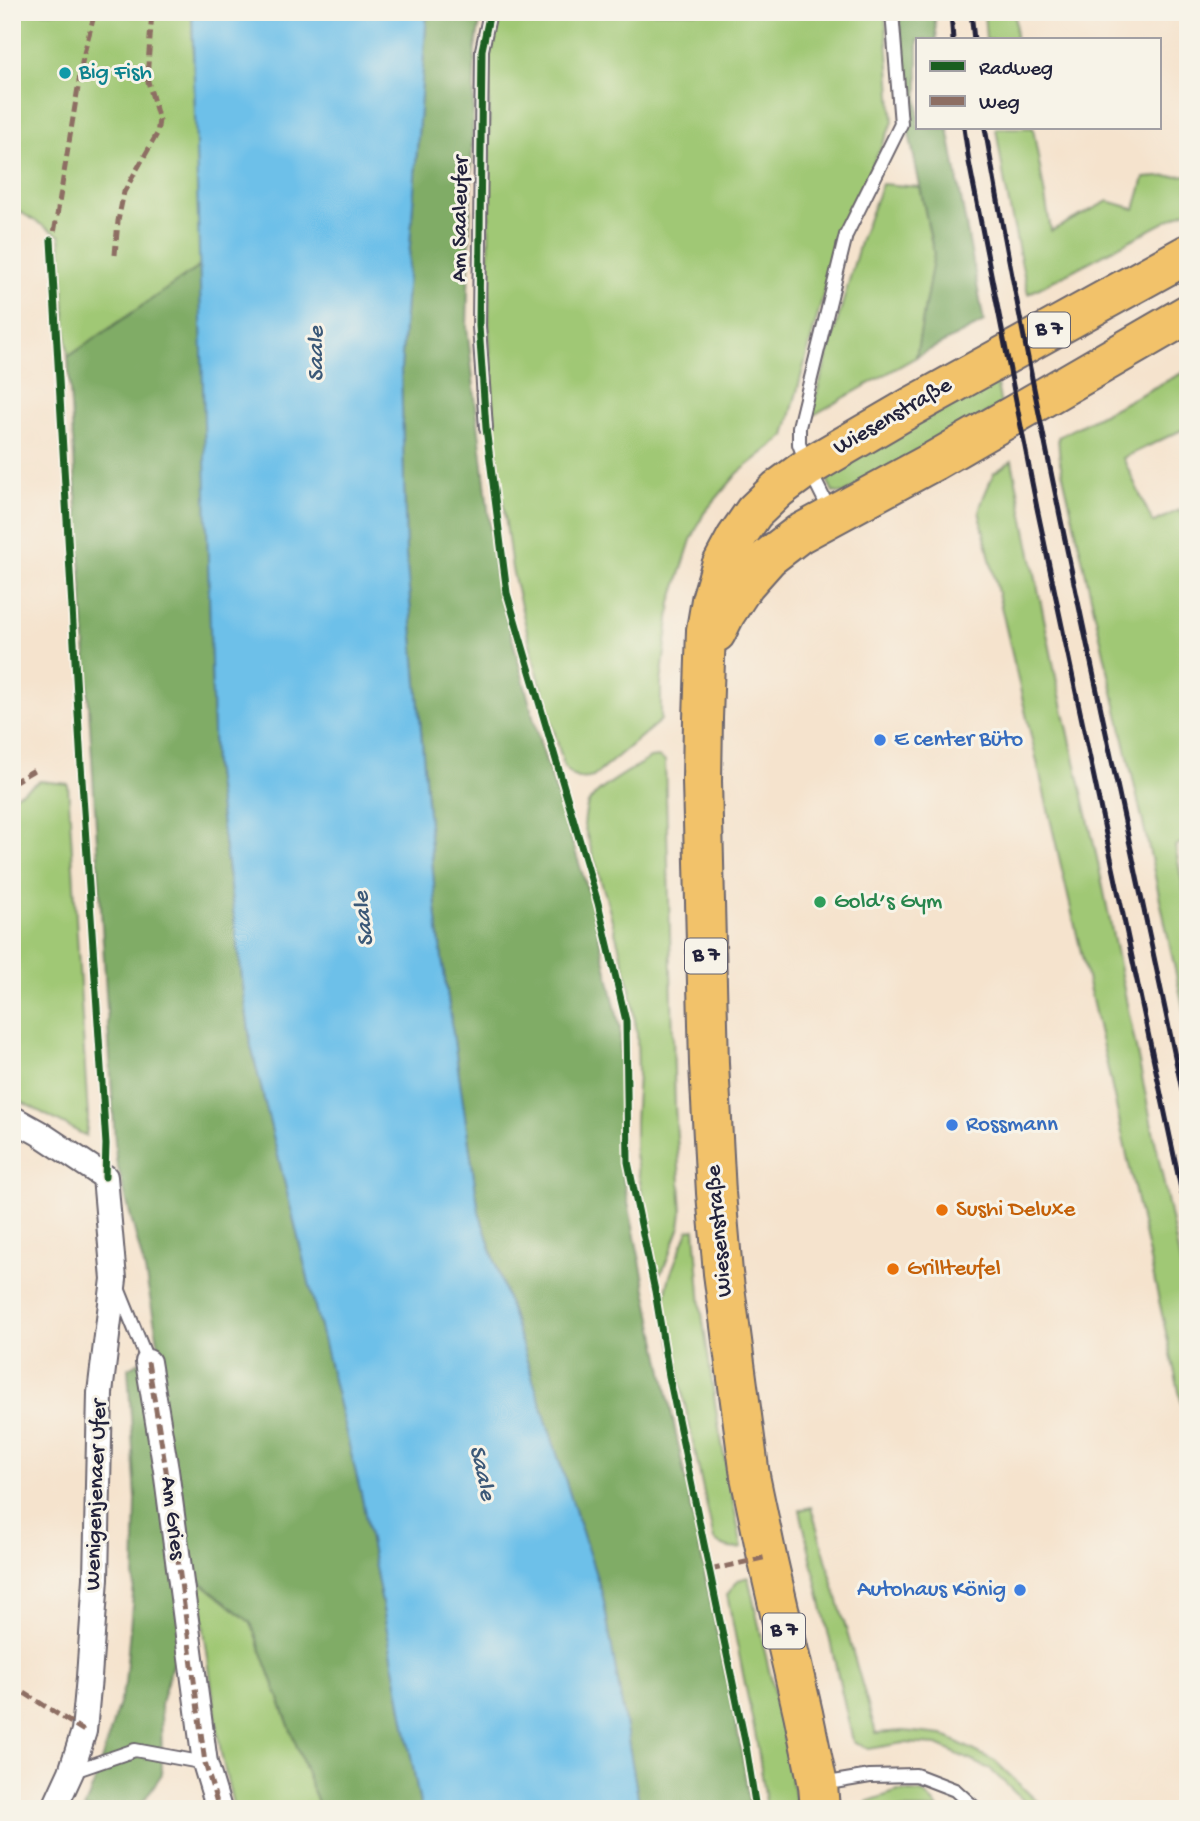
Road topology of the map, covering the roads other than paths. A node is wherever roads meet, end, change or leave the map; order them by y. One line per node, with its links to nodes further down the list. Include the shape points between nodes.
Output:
1 (490, 12): 5 (lane, Am Saaleufer, via 482,50 479,326)
2 (892, 12): 6 (lane, via 901,124 846,235 799,427 799,444)
3 (1188, 254): 6 (main road, Wiesenstraße / B 7)
4 (1188, 314): 7 (main road, Wiesenstraße / B 7)
5 (486, 428)
6 (808, 467): 7 (lane); 8 (main road, Wiesenstraße / B 7, via 754,512 721,566 709,610)
7 (833, 516): 8 (main road, Wiesenstraße / B 7, via 769,557 745,584 726,612)
8 (705, 668): 14 (main road, Wiesenstraße / B 7, via 702,781 709,1064 723,1273 750,1476)
9 (12, 1118): 10 (street, Wenigenjenaer Ufer, via 105,1177)
10 (114, 1279): 11 (lane, Am Gries); 13 (street, Wenigenjenaer Ufer, via 100,1393 89,1677 84,1731)
11 (148, 1362): 12 (street, Am Gries)
12 (205, 1763): 13 (lane, via 135,1750); 16 (street, Am Gries)
13 (71, 1772): 15 (street, Wenigenjenaer Ufer)
14 (819, 1797): 17 (lane, Wiesenstraße, via 870,1776 916,1775 955,1790)
15 (54, 1809)
16 (219, 1809)
17 (975, 1809)

